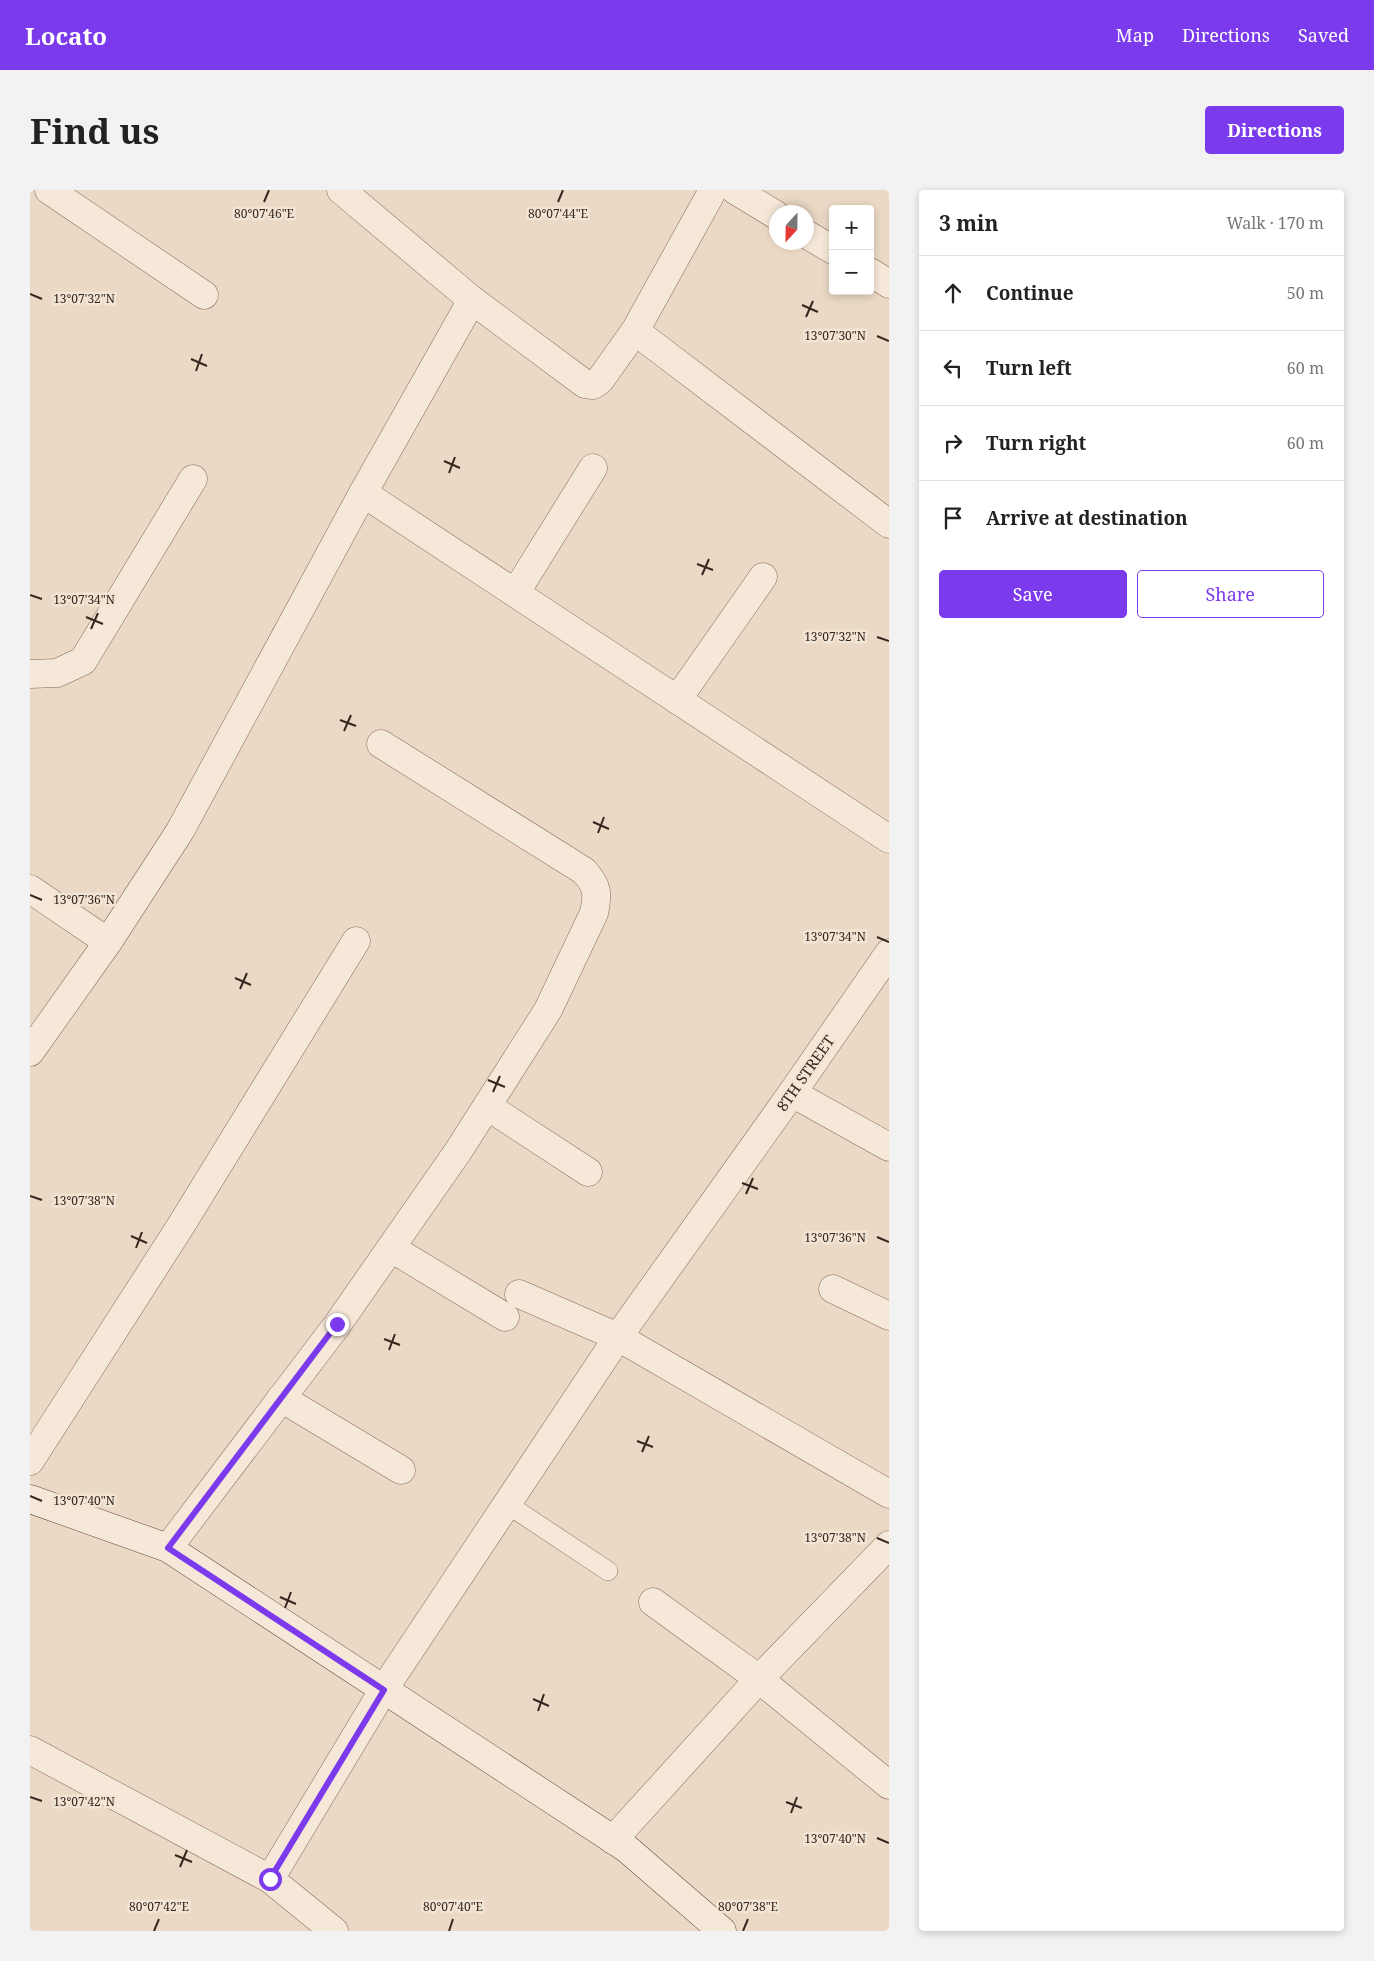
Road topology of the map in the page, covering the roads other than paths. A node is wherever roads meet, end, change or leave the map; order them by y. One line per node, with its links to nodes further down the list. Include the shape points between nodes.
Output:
1 (49, 190): 10 (street)
2 (341, 190): 11 (street)
3 (713, 190): 12 (street)
4 (735, 190): 5 (street)
5 (775, 205)
6 (814, 239): 7 (street)
7 (829, 248)
8 (874, 275): 9 (street)
9 (889, 284)
10 (204, 295)
11 (472, 300): 12 (street, via 585,384 600,380); 15 (street)
12 (635, 331): 16 (street)
13 (593, 468): 18 (street)
14 (193, 479): 19 (street, via 83,661 57,673)
15 (363, 493): 18 (street); 25 (street, via 180,831)
16 (889, 524)
17 (763, 577): 20 (street)
18 (516, 592): 20 (street)
19 (30, 674)
20 (677, 700): 22 (street)
21 (381, 744): 29 (street, via 584,871 594,884 597,897 594,913 548,1010)
22 (889, 839)
23 (30, 889): 25 (street)
24 (356, 941): 39 (street)
25 (108, 942): 27 (street)
26 (889, 953): 28 (street, 8TH STREET)
27 (30, 1052)
28 (792, 1093): 30 (street); 37 (street, 8TH STREET)
29 (487, 1106): 31 (street); 32 (street)
30 (889, 1147)
31 (588, 1172)
32 (390, 1248): 36 (street); 38 (street)
33 (833, 1289): 35 (street)
34 (520, 1294): 37 (street)
35 (889, 1316)
36 (505, 1317)
37 (618, 1337): 41 (street); 43 (street, 8TH STREET)
38 (281, 1398): 40 (street); 45 (street)
39 (30, 1461)
40 (401, 1470)
41 (889, 1494)
42 (30, 1499): 45 (street)
43 (507, 1504): 46 (lane); 49 (street, 8TH STREET)
44 (889, 1545): 48 (street)
45 (168, 1548): 49 (street)
46 (608, 1571)
47 (653, 1602): 48 (street)
48 (759, 1679): 51 (street); 52 (street)
49 (384, 1690): 52 (street); 53 (street, 8TH STREET)
50 (30, 1750): 53 (street)
51 (889, 1785)
52 (613, 1840): 55 (street)
53 (270, 1879): 54 (street)
54 (334, 1931)
55 (722, 1931)

